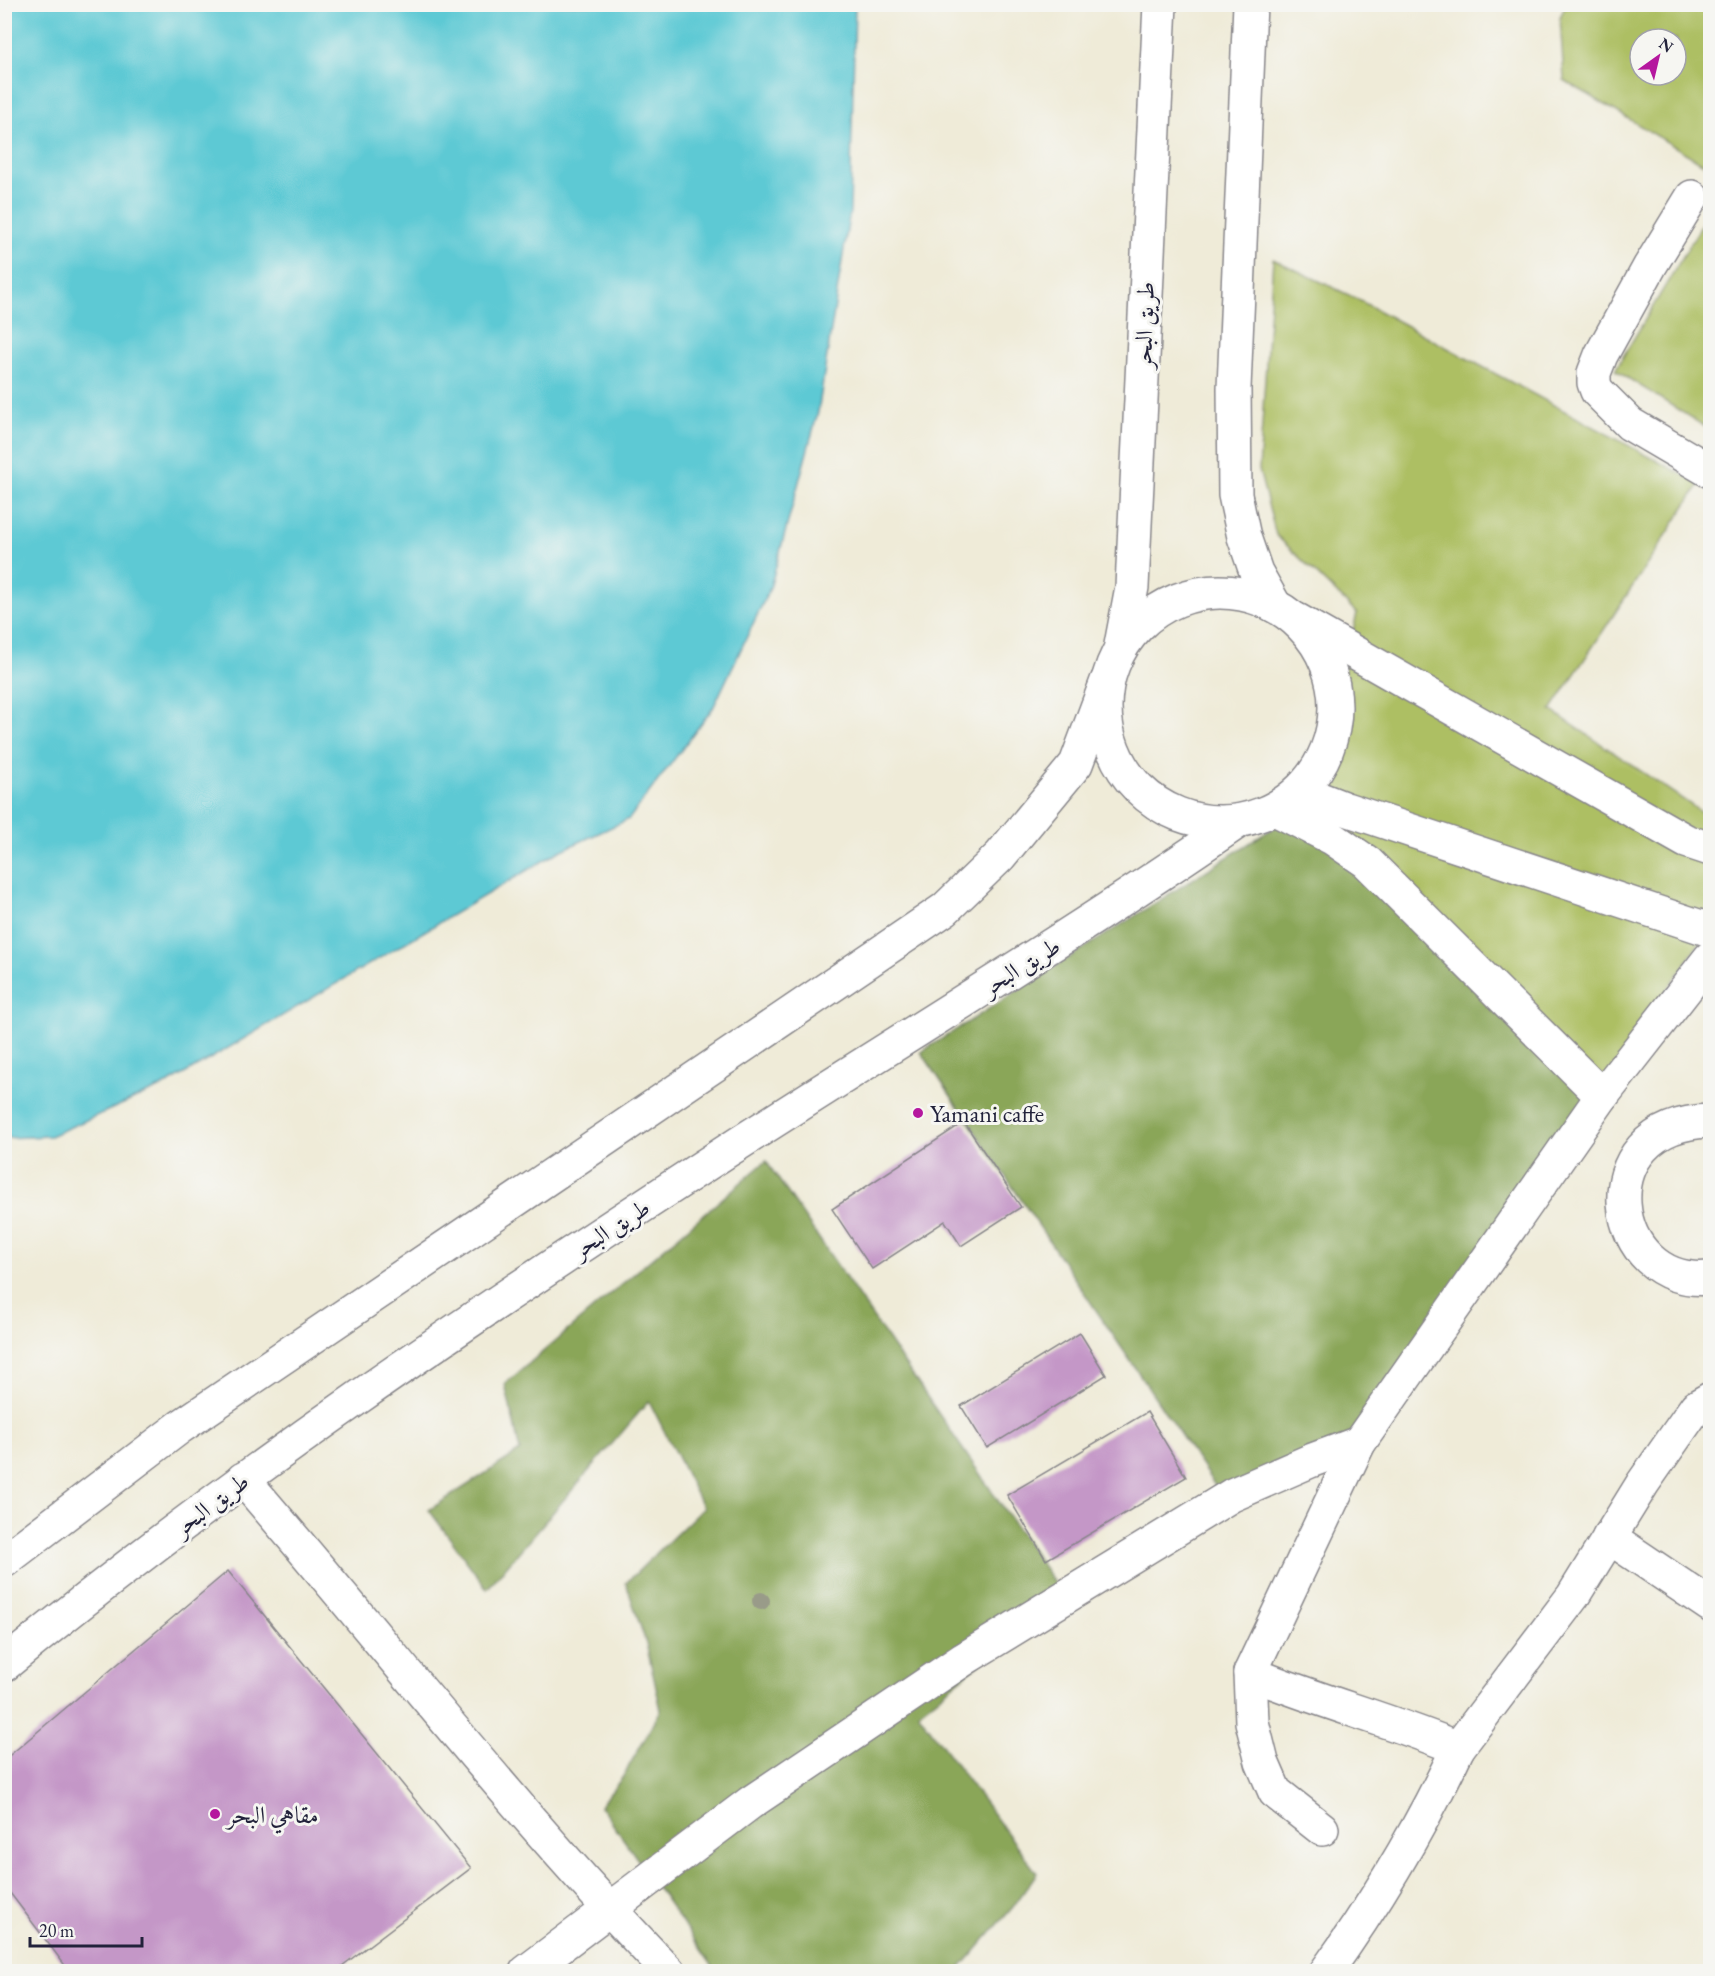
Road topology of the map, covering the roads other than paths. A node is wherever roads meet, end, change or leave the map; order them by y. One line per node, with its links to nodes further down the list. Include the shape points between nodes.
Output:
1 (1160, 4): 6 (main road, طريق البحر, via 1132,587)
2 (1250, 4): 5 (main road, via 1234,388 1235,495 1253,563)
3 (1692, 197): 4 (main road, via 1601,355 1594,383 1597,391 1630,424)
4 (1710, 471)
5 (1286, 613): 6 (main road, via 1242,593 1208,592 1173,600 1144,619); 8 (main road, via 1318,645 1331,674 1336,706 1332,738 1320,766); 10 (main road, via 1677,836)
6 (1121, 645): 7 (main road)
7 (1107, 681): 9 (main road, via 1105,719 1115,755 1136,786 1166,809 1201,821); 20 (main road, via 1076,764 1000,856 945,909 180,1427)
8 (1287, 800): 9 (main road); 11 (main road, via 1346,809); 13 (main road, via 1376,870)
9 (1239, 821): 18 (main road, طريق البحر, via 1122,902 727,1151 394,1371)
10 (1710, 849)
11 (1710, 930)
12 (1710, 958): 13 (main road)
13 (1602, 1096): 17 (main road)
14 (1710, 1121): 15 (main road, via 1686,1122 1659,1132 1639,1152 1626,1177 1623,1205 1630,1232 1646,1256 1670,1272)
15 (1710, 1278)
16 (1710, 1399): 19 (main road, via 1696,1407)
17 (1359, 1443): 23 (main road); 26 (main road, via 1233,1495 974,1653 750,1803)
18 (243, 1479): 22 (main road, طريق البحر); 26 (main road)
19 (1609, 1538): 21 (main road); 24 (main road, via 1573,1596)
20 (4, 1561)
21 (1710, 1605)
22 (4, 1665)
23 (1250, 1673): 24 (main road); 25 (main road, via 1252,1722 1275,1792)
24 (1458, 1748): 29 (main road, via 1410,1842 1364,1919)
25 (1322, 1829)
26 (608, 1909): 27 (main road); 28 (main road)
27 (526, 1971)
28 (669, 1971)
29 (1326, 1971)

